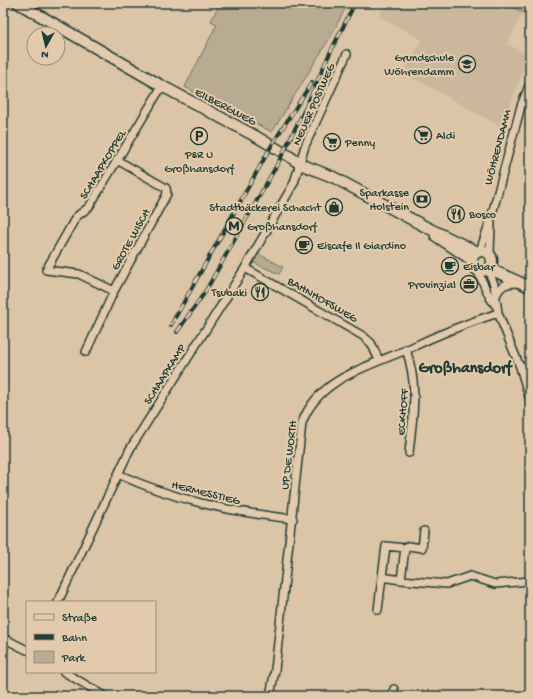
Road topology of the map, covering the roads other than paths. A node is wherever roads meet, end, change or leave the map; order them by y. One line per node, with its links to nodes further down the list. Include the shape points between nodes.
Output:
1 (18, 3): 4 (main road, EILBERGWEG)
2 (347, 54): 6 (street, NEUER POSTWEG, via 305,146)
3 (530, 83): 7 (street, WÖHRENDAMM, via 521,106 491,218)
4 (162, 86): 5 (street, SCHAAPKOPPEL); 6 (main road, EILBERGWEG, via 257,137)
5 (117, 160): 12 (street, GROTE WISCH, via 166,188 168,194); 12 (street, SCHAAPKOPPEL, via 90,207 76,216 46,270 79,274)
6 (300, 164): 7 (main road, EILBERGWEG, via 333,177); 8 (street, SCHAAPKAMP, via 294,183)
7 (484, 259): 9 (main road, WÖHRENDAMM, via 473,265); 10 (main road); 11 (main road); 13 (street, WÖHRENDAMM)
8 (245, 268): 17 (street, BAHNHOFSWEG, via 364,336 371,343); 22 (street, SCHAAPKAMP, via 130,449)
9 (477, 270): 14 (street, WÖHRENDAMM)
10 (518, 283): 11 (main road); 13 (street, via 505,284)
11 (530, 286)
12 (114, 291): 16 (street, GROTE WISCH)
13 (496, 296): 14 (street, WÖHRENDAMM)
14 (497, 310): 15 (street, UP DE WORTH); 18 (street, WÖHRENDAMM)
15 (406, 349): 17 (street, UP DE WORTH); 21 (street, ECKHOFF, via 414,374 415,389)
16 (86, 352)
17 (379, 360): 23 (street, UP DE WORTH, via 334,383 309,406 302,423)
18 (520, 366): 19 (street); 20 (street, WÖHRENDAMM)
19 (530, 366)
20 (530, 400)
21 (409, 453)
22 (118, 474): 23 (street, HERMESSTIEG, via 156,490 201,504); 29 (street, SCHAAPKAMP)
23 (293, 519): 36 (street, UP DE WORTH)
24 (424, 531): 25 (street, via 422,548)
25 (405, 548): 26 (street, via 386,546); 27 (street)
26 (382, 577): 27 (street); 30 (street)
27 (402, 580): 28 (street, via 447,584 470,576 495,584)
28 (530, 581)
29 (58, 601)
30 (378, 610)
31 (3, 638): 32 (street)
32 (26, 650)
33 (66, 673): 35 (street)
34 (394, 689): 37 (street)
35 (105, 696)
36 (270, 696)
37 (391, 696)

